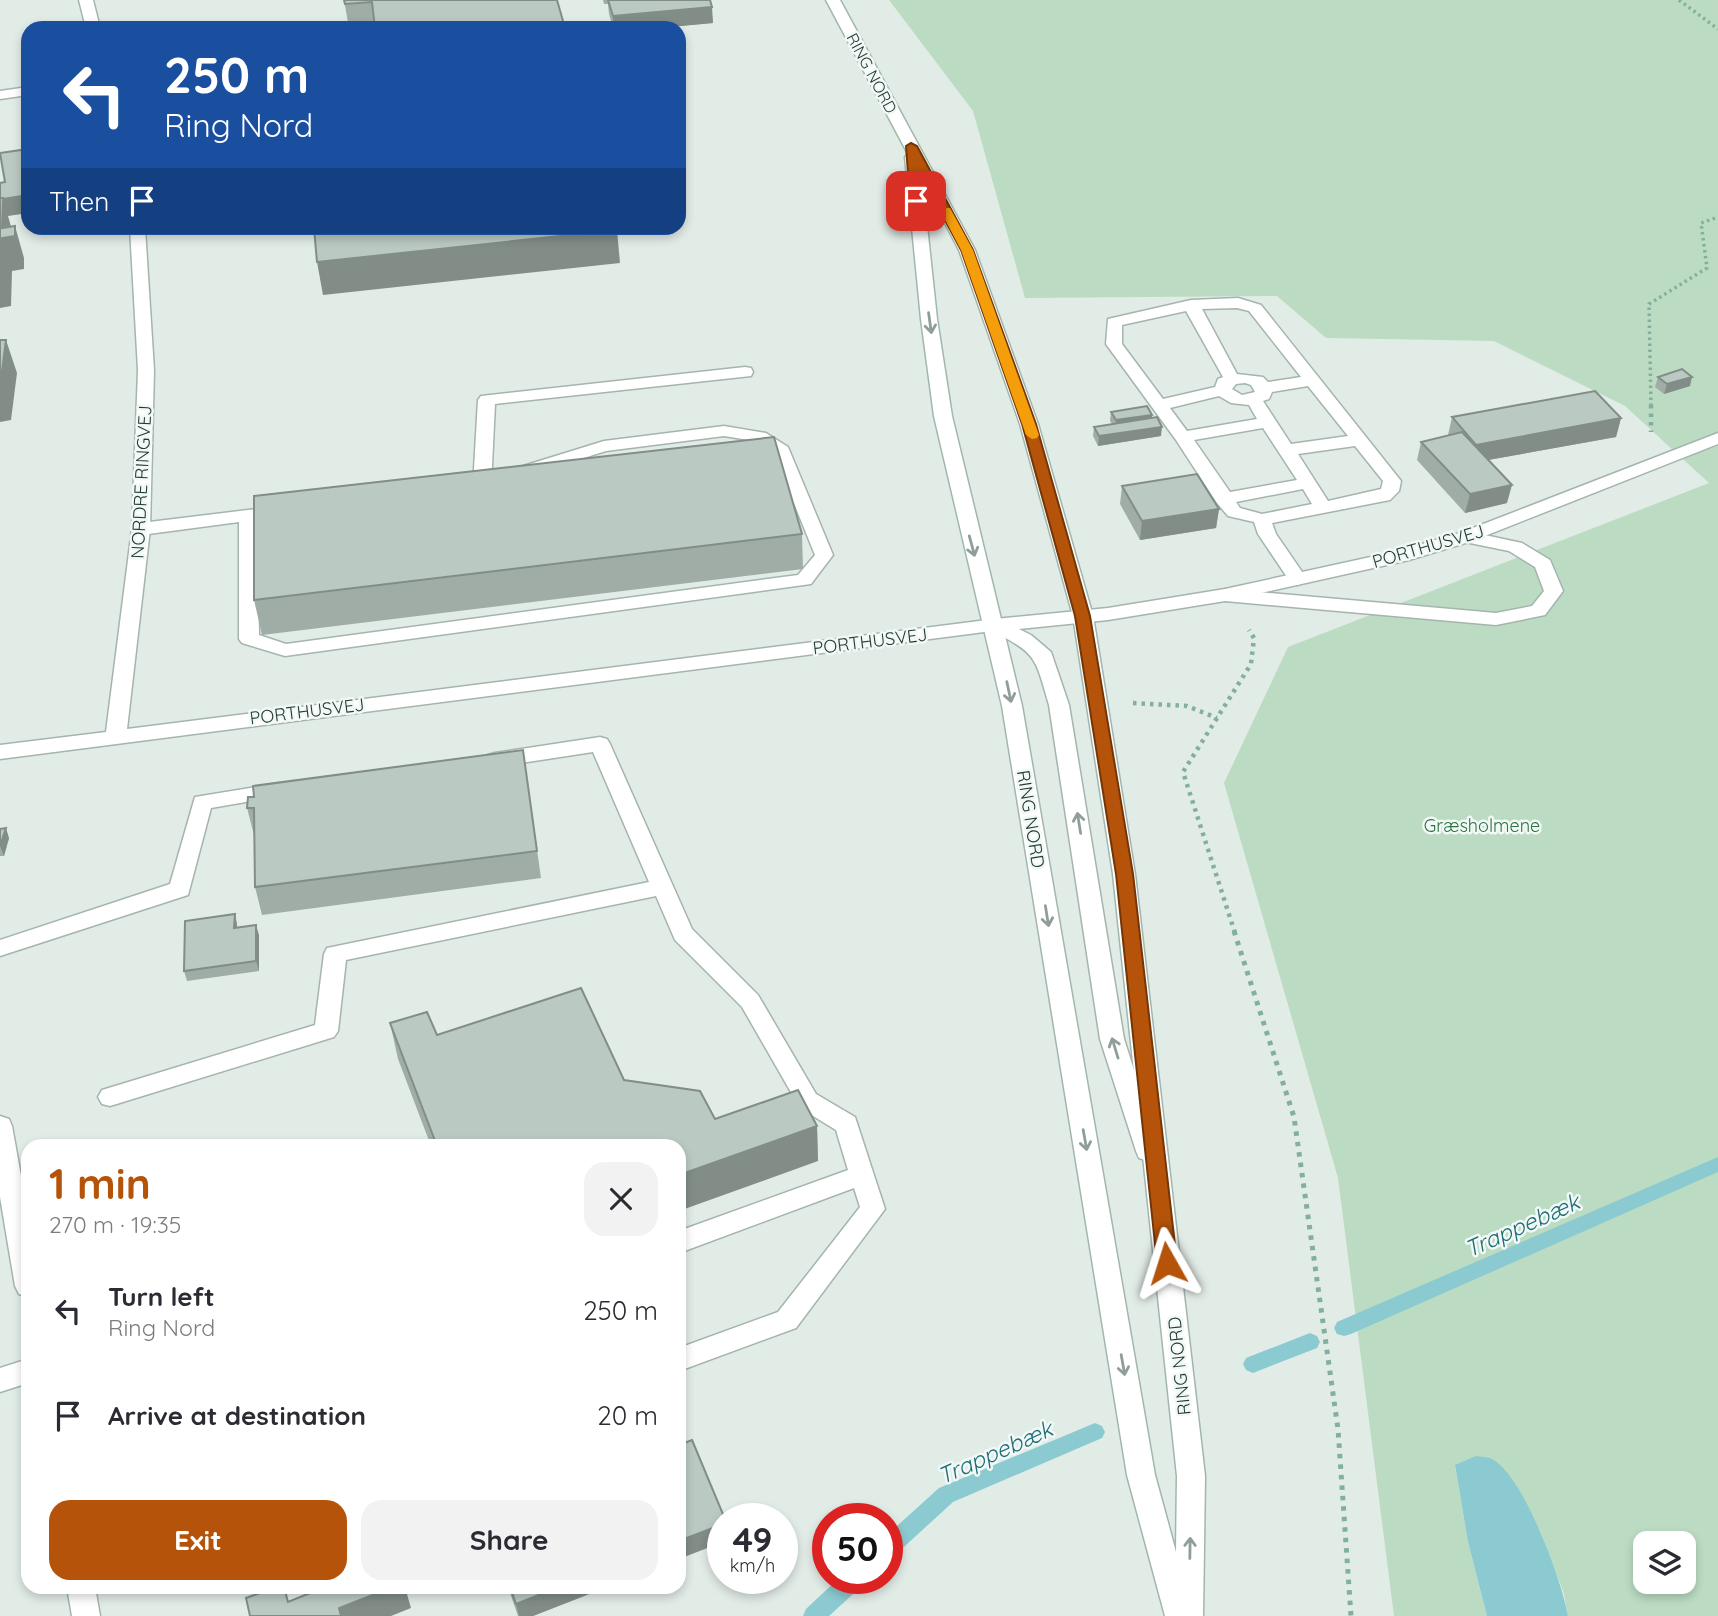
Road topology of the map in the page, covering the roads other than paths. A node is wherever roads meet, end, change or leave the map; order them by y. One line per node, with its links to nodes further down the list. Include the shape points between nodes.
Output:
1 (86, 0): 3 (main road)
2 (834, 0): 6 (main road, RING NORD)
3 (91, 21)
4 (21, 92): 5 (main road)
5 (0, 95)
6 (911, 146): 29 (main road, RING NORD, via 967,250 1029,424); 30 (main road, RING NORD, one-way to 30, via 943,415)
7 (137, 235): 25 (main road, NORDRE RINGVEJ, via 146,370)
8 (1191, 304): 10 (main road, via 1238,303 1255,308); 11 (main road); 13 (main road, via 1114,322 1114,344)
9 (745, 372): 23 (main road, via 487,400 476,487 604,446 724,430 760,437 782,452 824,555 804,580 285,650 249,639)
10 (1312, 380): 12 (main road); 17 (main road)
11 (1227, 384): 12 (main road, via 1229,397 1241,401); 13 (main road)
12 (1259, 394): 14 (main road)
13 (1159, 405): 15 (main road)
14 (1268, 422): 15 (main road); 18 (main road)
15 (1183, 437): 20 (main road)
16 (1718, 438): 26 (main road, PORTHUSVEJ)
17 (1359, 440): 18 (main road); 22 (main road, via 1392,481 1390,491)
18 (1287, 450): 19 (main road)
19 (1309, 483): 20 (main road); 22 (main road)
20 (1223, 499): 24 (main road, via 1234,512)
21 (303, 508): 23 (main road)
22 (1324, 508): 24 (main road)
23 (248, 515): 25 (main road)
24 (1262, 519): 27 (main road)
25 (141, 529): 31 (main road, NORDRE RINGVEJ)
26 (1466, 537): 27 (main road, PORTHUSVEJ); 28 (main road, via 1515,547 1543,564 1554,591 1538,611 1496,620)
27 (1298, 579): 28 (main road, PORTHUSVEJ)
28 (1225, 595): 29 (main road, PORTHUSVEJ)
29 (1083, 616): 30 (main road, PORTHUSVEJ); 40 (main road, RING NORD, via 1124,874)
30 (995, 625): 31 (main road, PORTHUSVEJ); 40 (main road, one-way to 30, via 1112,1039 1059,705 1044,656 1024,639); 48 (main road, RING NORD, one-way to 48, via 1141,1475)
31 (116, 736): 32 (main road, PORTHUSVEJ)
32 (0, 752)
33 (477, 762): 35 (main road, via 600,744)
34 (298, 788): 36 (main road, via 202,802 180,889)
35 (662, 887): 37 (main road, via 335,954 326,1031); 39 (main road, via 683,934 750,1001 808,1101 846,1124)
36 (0, 948)
37 (110, 1097)
38 (0, 1126): 42 (main road)
39 (862, 1175): 41 (main road); 43 (main road, via 873,1209 787,1320)
40 (1158, 1183): 49 (main road, RING NORD, one-way to 40, via 1191,1476)
41 (686, 1239)
42 (21, 1246)
43 (686, 1357)
44 (21, 1373): 45 (main road)
45 (0, 1380)
46 (82, 1594): 47 (main road)
47 (86, 1616)
48 (1179, 1616)
49 (1189, 1616)

